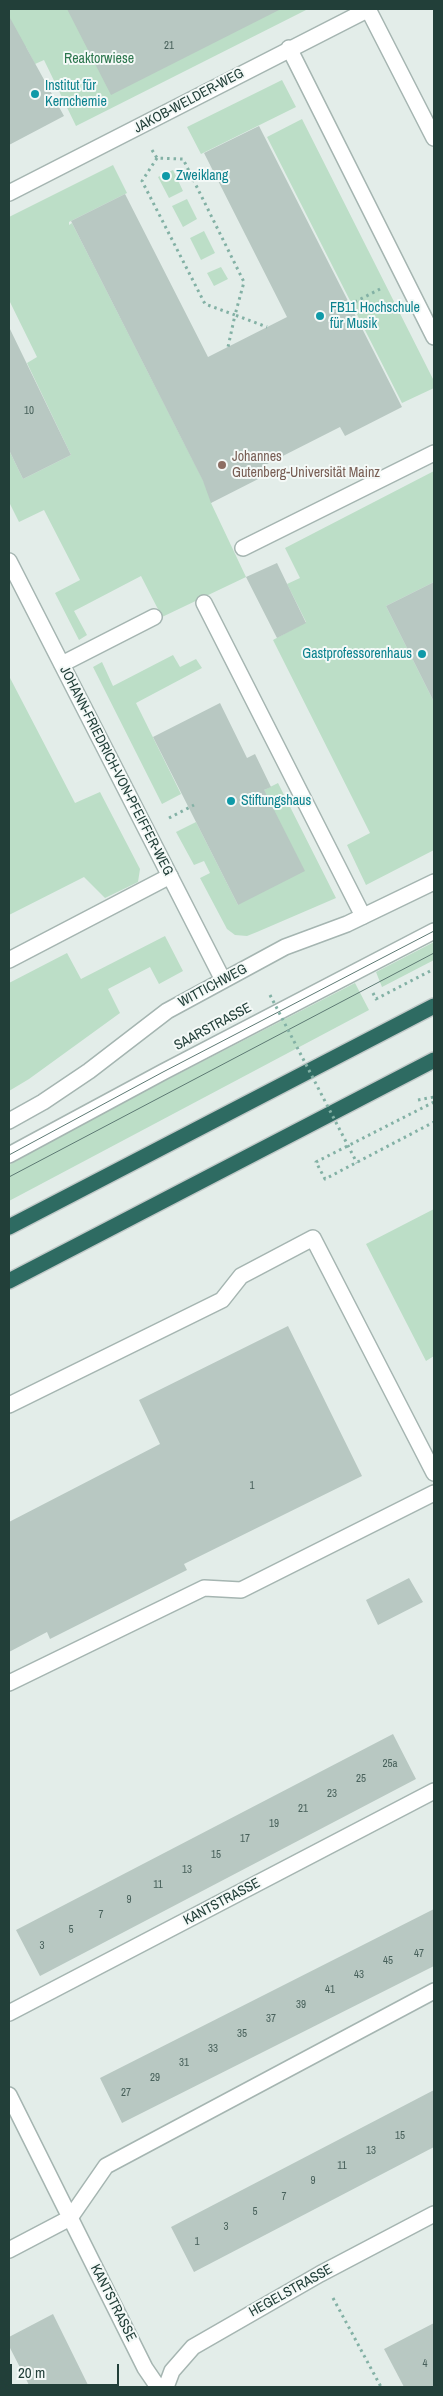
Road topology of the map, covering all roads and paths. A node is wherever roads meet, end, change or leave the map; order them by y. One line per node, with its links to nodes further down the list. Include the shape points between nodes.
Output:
1 (368, 9): 2 (street, JAKOB-WELDER-WEG); 3 (street)
2 (288, 48): 6 (street, JAKOB-WELDER-WEG); 11 (street)
3 (434, 138)
4 (150, 146): 5 (path)
5 (156, 158): 9 (path, via 142,181 205,304); 9 (path, via 183,159 244,282)
6 (9, 193)
7 (386, 285): 8 (path)
8 (349, 305)
9 (235, 315): 10 (path); 12 (path)
10 (267, 328)
11 (434, 337)
12 (228, 347)
13 (434, 454): 14 (street)
14 (244, 548)
15 (9, 561): 18 (street, JOHANN-FRIEDRICH-VON-PFEIFFER-WEG)
16 (204, 603): 23 (street)
17 (154, 617): 18 (street)
18 (62, 664): 21 (street, JOHANN-FRIEDRICH-VON-PFEIFFER-WEG)
19 (194, 805): 20 (path)
20 (169, 818)
21 (170, 876): 25 (street); 26 (street, JOHANN-FRIEDRICH-VON-PFEIFFER-WEG)
22 (434, 882): 23 (street, WITTICHWEG)
23 (363, 916): 26 (street, WITTICHWEG, via 285,947)
24 (434, 930): 33 (street, SAARSTRASSE)
25 (9, 960)
26 (223, 980): 31 (street, WITTICHWEG, via 167,1010 58,1092)
27 (270, 995): 34 (path, bridge)
28 (434, 1006): 35 (highway)
29 (434, 1060): 36 (highway)
30 (433, 1101): 34 (path, via 316,1162 325,1179)
31 (9, 1121)
32 (434, 1122): 34 (path)
33 (9, 1155)
34 (357, 1163)
35 (9, 1227)
36 (9, 1281)
37 (9, 1405): 38 (street, via 222,1300 242,1276 313,1238)
38 (434, 1473)
39 (434, 1493): 40 (street, via 241,1590 204,1588)
40 (9, 1683)
41 (434, 1791): 43 (street, KANTSTRASSE)
42 (434, 1991): 46 (street, via 106,2166)
43 (9, 2013)
44 (9, 2094): 46 (street, KANTSTRASSE)
45 (434, 2214): 48 (street, HEGELSTRASSE)
46 (70, 2218): 47 (street); 49 (street, KANTSTRASSE, via 145,2368)
47 (9, 2250)
48 (320, 2274): 50 (street, HEGELSTRASSE, via 193,2346 172,2371); 51 (path)
49 (158, 2387)
50 (166, 2387)
51 (381, 2387)

